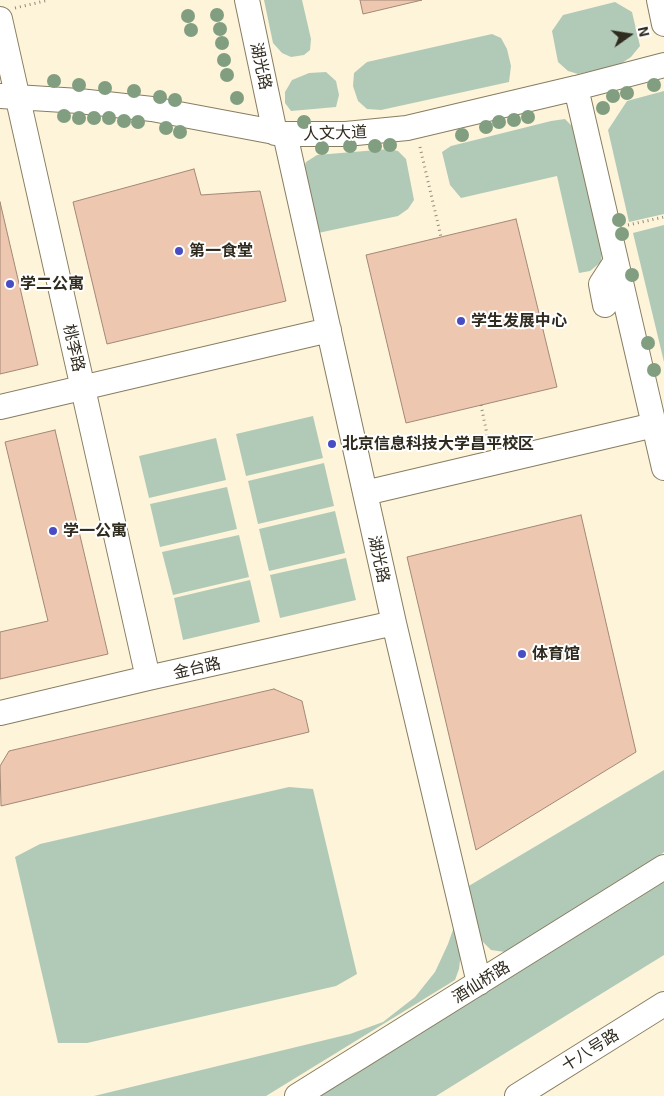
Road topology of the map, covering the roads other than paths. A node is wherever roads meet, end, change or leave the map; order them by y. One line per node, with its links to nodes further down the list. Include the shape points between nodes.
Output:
1 (247, 0): 8 (street, 湖光路)
2 (659, 0): 4 (street)
3 (4, 14): 7 (street, 桃李路)
4 (664, 24)
5 (664, 64): 6 (street, 人文大道)
6 (576, 88): 8 (street, 人文大道, via 407,128 346,134); 9 (street)
7 (9, 97): 8 (street, 人文大道, via 152,109); 12 (street, 桃李路)
8 (280, 133): 11 (street, 湖光路)
9 (616, 261): 10 (street, via 601,284); 14 (street)
10 (605, 305)
11 (329, 330): 12 (street); 16 (street, 湖光路)
12 (83, 387): 13 (street); 18 (street, 桃李路)
13 (0, 407)
14 (654, 425): 15 (street); 16 (street)
15 (664, 468)
16 (365, 493): 17 (street, 湖光路)
17 (394, 623): 18 (street, 金台路); 21 (street, 湖光路)
18 (148, 678): 19 (street, 金台路)
19 (0, 713)
20 (664, 867): 21 (street, 酒仙桥路)
21 (479, 983): 23 (street, 酒仙桥路)
22 (664, 1004): 24 (street, 十八号路)
23 (297, 1096)
24 (517, 1096)

